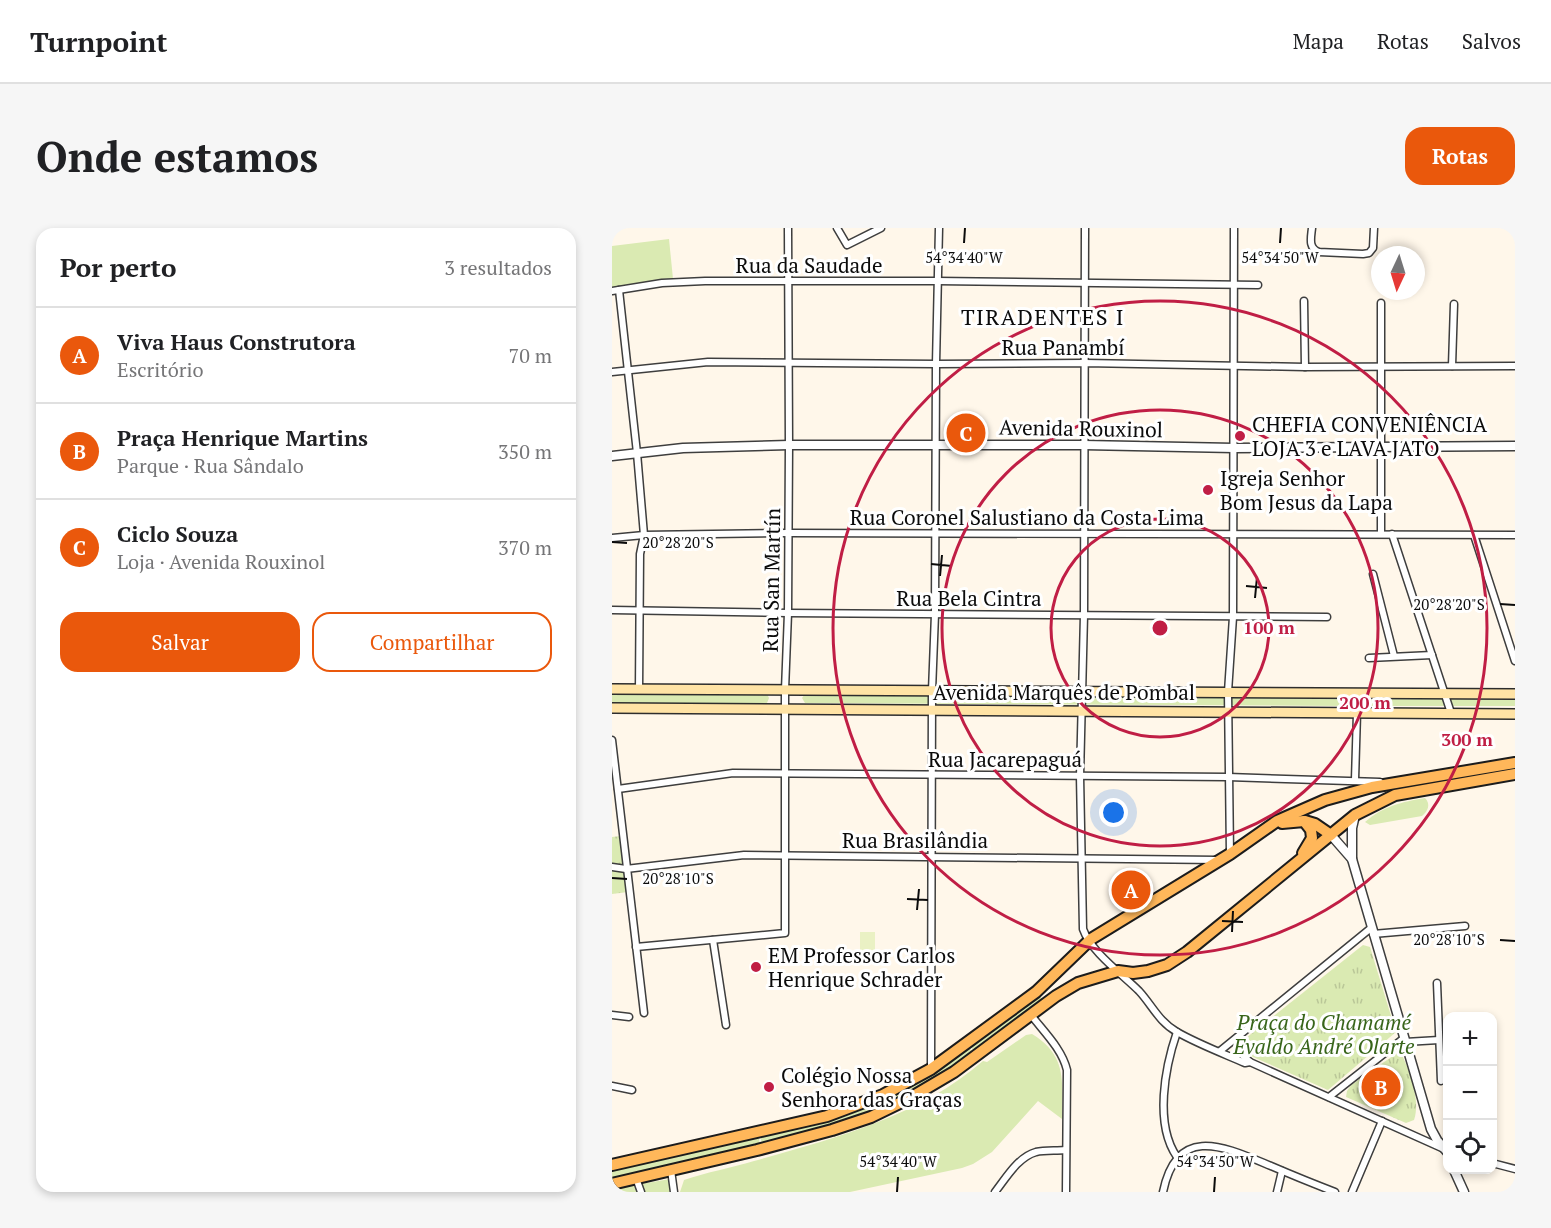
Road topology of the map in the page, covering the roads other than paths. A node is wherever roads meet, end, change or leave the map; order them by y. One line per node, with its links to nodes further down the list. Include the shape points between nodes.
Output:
1 (788, 228): 11 (street, Rua San Martín)
2 (837, 228): 3 (street, via 847,245)
3 (881, 228)
4 (939, 228): 9 (street)
5 (1085, 228): 10 (street)
6 (1234, 228): 12 (street)
7 (1312, 228): 8 (street, via 1314,250 1363,254 1373,248)
8 (1374, 228)
9 (937, 280): 10 (street, Rua da Saudade); 11 (street, Rua da Saudade); 20 (street)
10 (1084, 282): 12 (street, Rua da Saudade); 19 (street)
11 (788, 283): 14 (street, Rua da Saudade, via 705,281); 18 (street, Rua San Martín)
12 (1234, 284): 13 (street, Rua da Saudade); 21 (street)
13 (1258, 285)
14 (616, 290): 26 (street)
15 (1304, 301): 25 (street)
16 (1381, 303): 22 (street)
17 (1454, 304): 23 (street)
18 (789, 363): 20 (street, Rua Panambí); 26 (street, Rua Panambí, via 708,362); 29 (street, Rua San Martín)
19 (1084, 363): 20 (street, Rua Panambí); 21 (street, Rua Panambí); 30 (street)
20 (936, 364): 28 (street)
21 (1233, 366): 25 (street, Rua Panambí); 33 (street)
22 (1381, 366): 23 (street, Rua Panambí); 25 (street, Rua Panambí); 32 (street)
23 (1452, 366): 24 (street, Rua Panambí)
24 (1515, 366)
25 (1305, 367)
26 (627, 370): 27 (street, Rua Panambí); 34 (street)
27 (612, 372)
28 (935, 444): 29 (street, Avenida Rouxinol); 30 (street, Avenida Rouxinol); 37 (street)
29 (789, 445): 34 (street, Avenida Rouxinol); 36 (street, Rua San Martín)
30 (1084, 445): 33 (street, Avenida Rouxinol); 38 (street)
31 (1515, 446): 32 (street, Avenida Rouxinol)
32 (1382, 447): 33 (street, Avenida Rouxinol); 40 (street)
33 (1234, 448): 39 (street)
34 (637, 453): 35 (street, Avenida Rouxinol); 42 (street)
35 (612, 456)
36 (789, 532): 37 (street, Rua Coronel Salustiano da Costa Lima); 42 (street, Rua Coronel Salustiano da Costa Lima); 49 (street, Rua San Martín)
37 (936, 533): 38 (street, Rua Coronel Salustiano da Costa Lima); 50 (street)
38 (1084, 534): 39 (street, Rua Coronel Salustiano da Costa Lima); 51 (street)
39 (1233, 534): 40 (street, Rua Coronel Salustiano da Costa Lima); 52 (street)
40 (1382, 534): 41 (street, Rua Coronel Salustiano da Costa Lima)
41 (1392, 534): 43 (street, Rua Coronel Salustiano da Costa Lima); 54 (street)
42 (644, 535): 45 (street, Rua Coronel Salustiano da Costa Lima); 48 (street)
43 (1474, 535): 44 (street, Rua Coronel Salustiano da Costa Lima); 57 (street)
44 (1515, 535)
45 (612, 538)
46 (1372, 574): 55 (street)
47 (612, 609): 48 (street, Rua Bela Cintra)
48 (640, 610): 49 (street, Rua Bela Cintra); 59 (street)
49 (788, 613): 50 (street, Rua Bela Cintra); 60 (street, Rua San Martín)
50 (935, 614): 51 (street, Rua Bela Cintra); 62 (street)
51 (1084, 615): 52 (street, Rua Bela Cintra); 64 (street)
52 (1233, 617): 53 (street, Rua Bela Cintra); 66 (street)
53 (1327, 617)
54 (1432, 655): 55 (street); 69 (street)
55 (1394, 656): 56 (street)
56 (1369, 658)
57 (1515, 661)
58 (612, 690): 59 (main road, Avenida Marquês de Pombal)
59 (639, 690): 60 (main road, Avenida Marquês de Pombal)
60 (780, 690): 61 (main road, Avenida Marquês de Pombal); 71 (main road, via 776,697)
61 (802, 690): 62 (main road, Avenida Marquês de Pombal); 72 (main road)
62 (926, 691): 63 (main road, Avenida Marquês de Pombal); 73 (main road); 74 (street)
63 (949, 691): 64 (main road, Avenida Marquês de Pombal); 75 (main road)
64 (1077, 691): 65 (main road, Avenida Marquês de Pombal); 76 (main road)
65 (1099, 692): 66 (main road, Avenida Marquês de Pombal); 77 (main road)
66 (1223, 692): 67 (main road, Avenida Marquês de Pombal); 78 (main road); 79 (street)
67 (1247, 692): 69 (main road, Avenida Marquês de Pombal); 80 (main road)
68 (1515, 694): 69 (main road, Avenida Marquês de Pombal)
69 (1444, 695): 82 (street)
70 (612, 708): 71 (main road, Avenida Marquês de Pombal)
71 (780, 709): 72 (main road, Avenida Marquês de Pombal); 86 (street)
72 (801, 709): 73 (main road, Avenida Marquês de Pombal)
73 (921, 710): 74 (main road, Avenida Marquês de Pombal)
74 (932, 710): 75 (main road, Avenida Marquês de Pombal); 88 (street)
75 (951, 710): 76 (main road, Avenida Marquês de Pombal)
76 (1076, 710): 77 (main road, Avenida Marquês de Pombal); 89 (street)
77 (1100, 710): 78 (main road, Avenida Marquês de Pombal)
78 (1218, 711): 79 (main road, Avenida Marquês de Pombal)
79 (1228, 711): 80 (main road, Avenida Marquês de Pombal); 90 (street)
80 (1247, 711): 81 (main road, Avenida Marquês de Pombal)
81 (1357, 713): 82 (main road, Avenida Marquês de Pombal); 91 (street)
82 (1451, 713): 83 (main road, Avenida Marquês de Pombal)
83 (1515, 714)
84 (612, 740): 93 (street)
85 (1515, 763): 92 (main road)
86 (784, 774): 88 (street, Rua Jacarepaguá); 93 (street, Rua Jacarepaguá, via 733,773); 99 (street)
87 (1515, 774): 94 (main road, via 1395,795)
88 (931, 775): 89 (street, Rua Jacarepaguá); 100 (street)
89 (1080, 776): 90 (street, Rua Jacarepaguá); 101 (street)
90 (1228, 777): 91 (street, Rua Jacarepaguá); 98 (street)
91 (1355, 780): 92 (street, Rua Jacarepaguá)
92 (1393, 783): 96 (main road, via 1325,800)
93 (618, 789): 106 (street)
94 (1355, 816): 97 (main road); 102 (street)
95 (1304, 821): 96 (main road, via 1278,823); 97 (main road); 104 (main road, via 1312,838)
96 (1257, 833): 98 (main road)
97 (1331, 835): 102 (street); 104 (main road)
98 (1230, 854): 103 (main road)
99 (784, 855): 100 (street, Rua Brasilândia); 106 (street, Rua Brasilândia, via 744,855); 109 (street, via 785,933)
100 (931, 856): 101 (street, Rua Brasilândia); 126 (street)
101 (1080, 857): 103 (street, Rua Brasilândia); 110 (street, via 1083,929)
102 (1352, 859): 108 (street)
103 (1219, 860): 110 (main road)
104 (1293, 866): 112 (main road, via 1167,965 1133,973)
105 (612, 867): 106 (street, Rua Brasilândia)
106 (626, 868): 111 (street)
107 (1465, 927): 108 (street)
108 (1372, 931): 121 (street); 122 (street)
109 (714, 940): 111 (street); 119 (street)
110 (1089, 940): 112 (street); 114 (main road)
111 (636, 947): 115 (street)
112 (1118, 971): 117 (main road, via 1078,983); 120 (street, via 1163,1022)
113 (1437, 983): 123 (street)
114 (1021, 1003): 117 (main road); 126 (main road)
115 (644, 1013)
116 (612, 1015): 118 (street)
117 (1031, 1015): 135 (street, via 1065,1062); 138 (main road, via 954,1072 890,1108 832,1130)
118 (629, 1017)
119 (726, 1025)
120 (1177, 1032): 124 (street); 137 (street, via 1166,1076 1164,1108 1170,1147)
121 (1240, 1035): 124 (street); 125 (street, via 1240,1055)
122 (1404, 1040): 123 (street); 130 (street); 133 (street, via 1431,1128)
123 (1439, 1040): 127 (street)
124 (1220, 1051): 125 (street)
125 (1251, 1062): 130 (street)
126 (932, 1069): 132 (main road, via 864,1103 827,1116)
127 (1441, 1082)
128 (612, 1086): 129 (street)
129 (632, 1090)
130 (1329, 1097): 131 (street)
131 (1382, 1121): 134 (street); 154 (street)
132 (732, 1139): 136 (main road); 138 (main road, via 729,1152)
133 (1443, 1147)
134 (1443, 1149)
135 (1065, 1150): 149 (street, via 1028,1155); 150 (street)
136 (650, 1157): 140 (main road); 145 (main road, via 639,1165)
137 (1177, 1157): 143 (street, via 1190,1149 1220,1146); 151 (street)
138 (718, 1160): 142 (main road)
139 (1497, 1164): 141 (street)
140 (612, 1166)
141 (1515, 1169)
142 (671, 1170): 145 (main road); 148 (street)
143 (1282, 1171): 152 (street); 153 (street)
144 (1456, 1174): 155 (street)
145 (636, 1178): 146 (main road); 147 (street)
146 (612, 1184)
147 (641, 1192)
148 (674, 1192)
149 (995, 1192)
150 (1066, 1192)
151 (1163, 1192)
152 (1277, 1192)
153 (1335, 1192)
154 (1352, 1192)
155 (1464, 1192)

